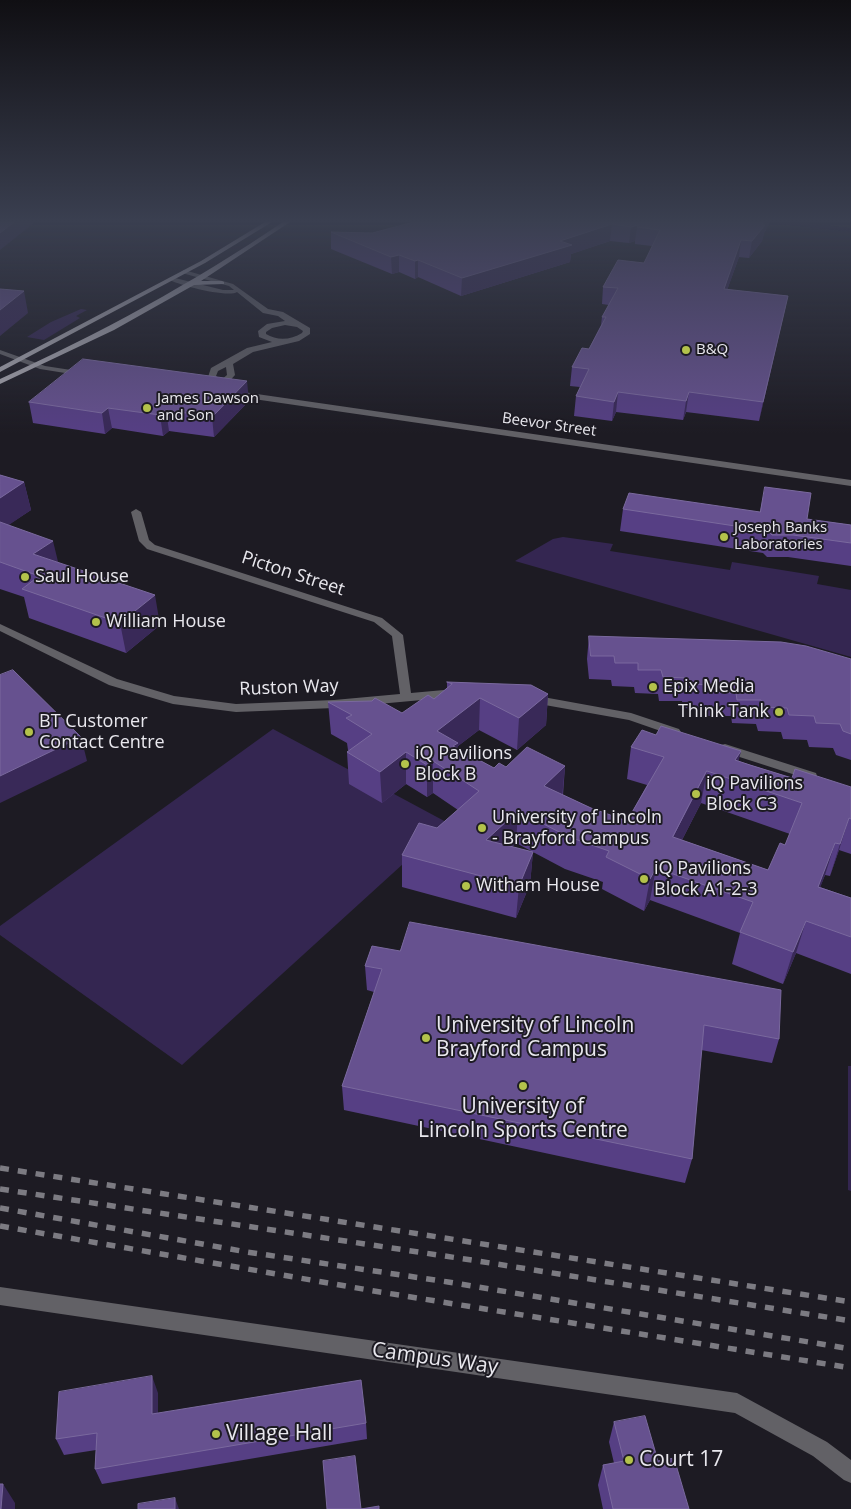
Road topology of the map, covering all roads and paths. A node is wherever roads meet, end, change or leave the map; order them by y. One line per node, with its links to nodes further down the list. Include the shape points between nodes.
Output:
1 (146, 292): 7 (main road)
2 (159, 292): 7 (main road)
3 (177, 292): 15 (main road)
4 (238, 292): 5 (street)
5 (266, 311): 6 (street, via 280,314); 8 (street)
6 (295, 324): 8 (street, via 274,325); 9 (street, via 305,328 306,334)
7 (83, 326): 12 (main road)
8 (262, 331): 9 (street, via 267,339); 10 (street, via 249,344)
9 (287, 341): 10 (street)
10 (250, 350): 14 (street)
11 (0, 352): 12 (street)
12 (20, 360): 13 (street); 15 (street); 16 (main road)
13 (0, 361)
14 (230, 363): 19 (street, via 231,376); 19 (street, via 214,370 212,377)
15 (36, 366): 17 (street); 18 (main road)
16 (0, 370)
17 (93, 375)
18 (0, 382)
19 (222, 384): 20 (street); 21 (street, Beevor Street, via 224,392 232,394)
20 (203, 387)
21 (851, 483)
22 (136, 512): 25 (street, Picton Street, via 144,541 151,547 378,620 397,635)
23 (0, 627): 25 (street, Ruston Way, via 113,682 173,700 236,708)
24 (470, 693): 25 (street, Ruston Way)
25 (406, 697)
26 (519, 697): 27 (street, via 631,717)
27 (686, 735)
28 (714, 744): 29 (street)
29 (824, 781)
30 (0, 1296): 31 (street, Campus Way, via 737,1402 820,1449)
31 (851, 1474)

